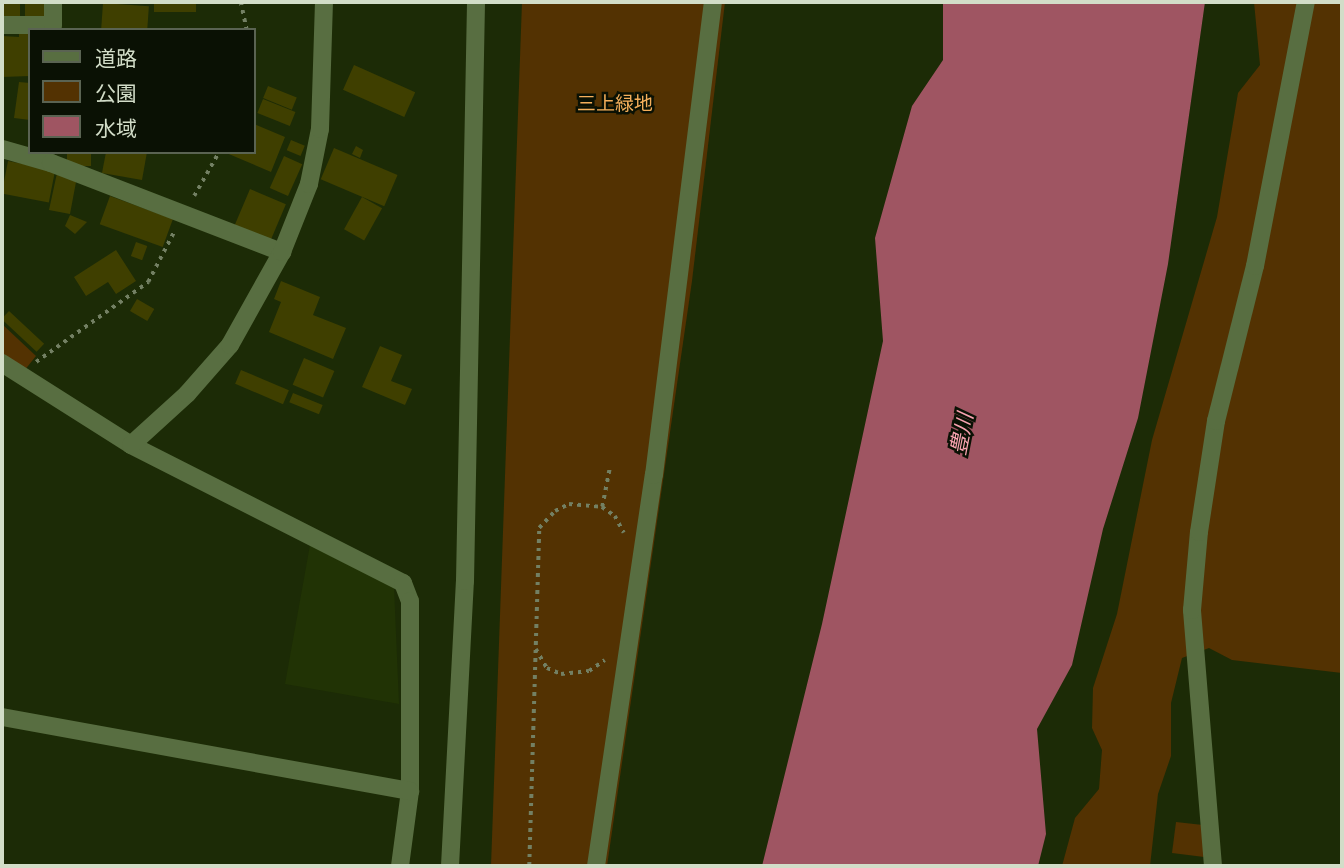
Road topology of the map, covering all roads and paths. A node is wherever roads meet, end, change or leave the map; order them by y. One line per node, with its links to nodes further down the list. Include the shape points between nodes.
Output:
1 (53, 2): 7 (street, via 53,25)
2 (242, 2): 8 (path)
3 (324, 2): 12 (street, via 320,129 309,184)
4 (476, 2): 24 (street, via 466,581)
5 (713, 2): 26 (street, via 658,448)
6 (1306, 2): 27 (street, via 1255,266 1216,421 1199,532 1192,610)
7 (2, 25)
8 (247, 28)
9 (2, 149): 11 (street, via 51,163)
10 (218, 154): 11 (path)
11 (183, 215): 12 (street); 14 (path, via 148,282 34,363)
12 (282, 252): 15 (street, via 230,345 187,394)
13 (2, 363): 14 (street)
14 (26, 378): 15 (street)
15 (131, 445): 22 (street, via 402,583 410,601)
16 (609, 470): 18 (path)
17 (569, 504): 19 (path, via 539,528)
18 (602, 507)
19 (534, 644): 20 (path, via 547,668 561,674 589,671); 25 (path)
20 (611, 653)
21 (2, 717): 22 (street)
22 (410, 791): 23 (street)
23 (400, 866)
24 (450, 866)
25 (529, 866)
26 (596, 866)
27 (1213, 866)

